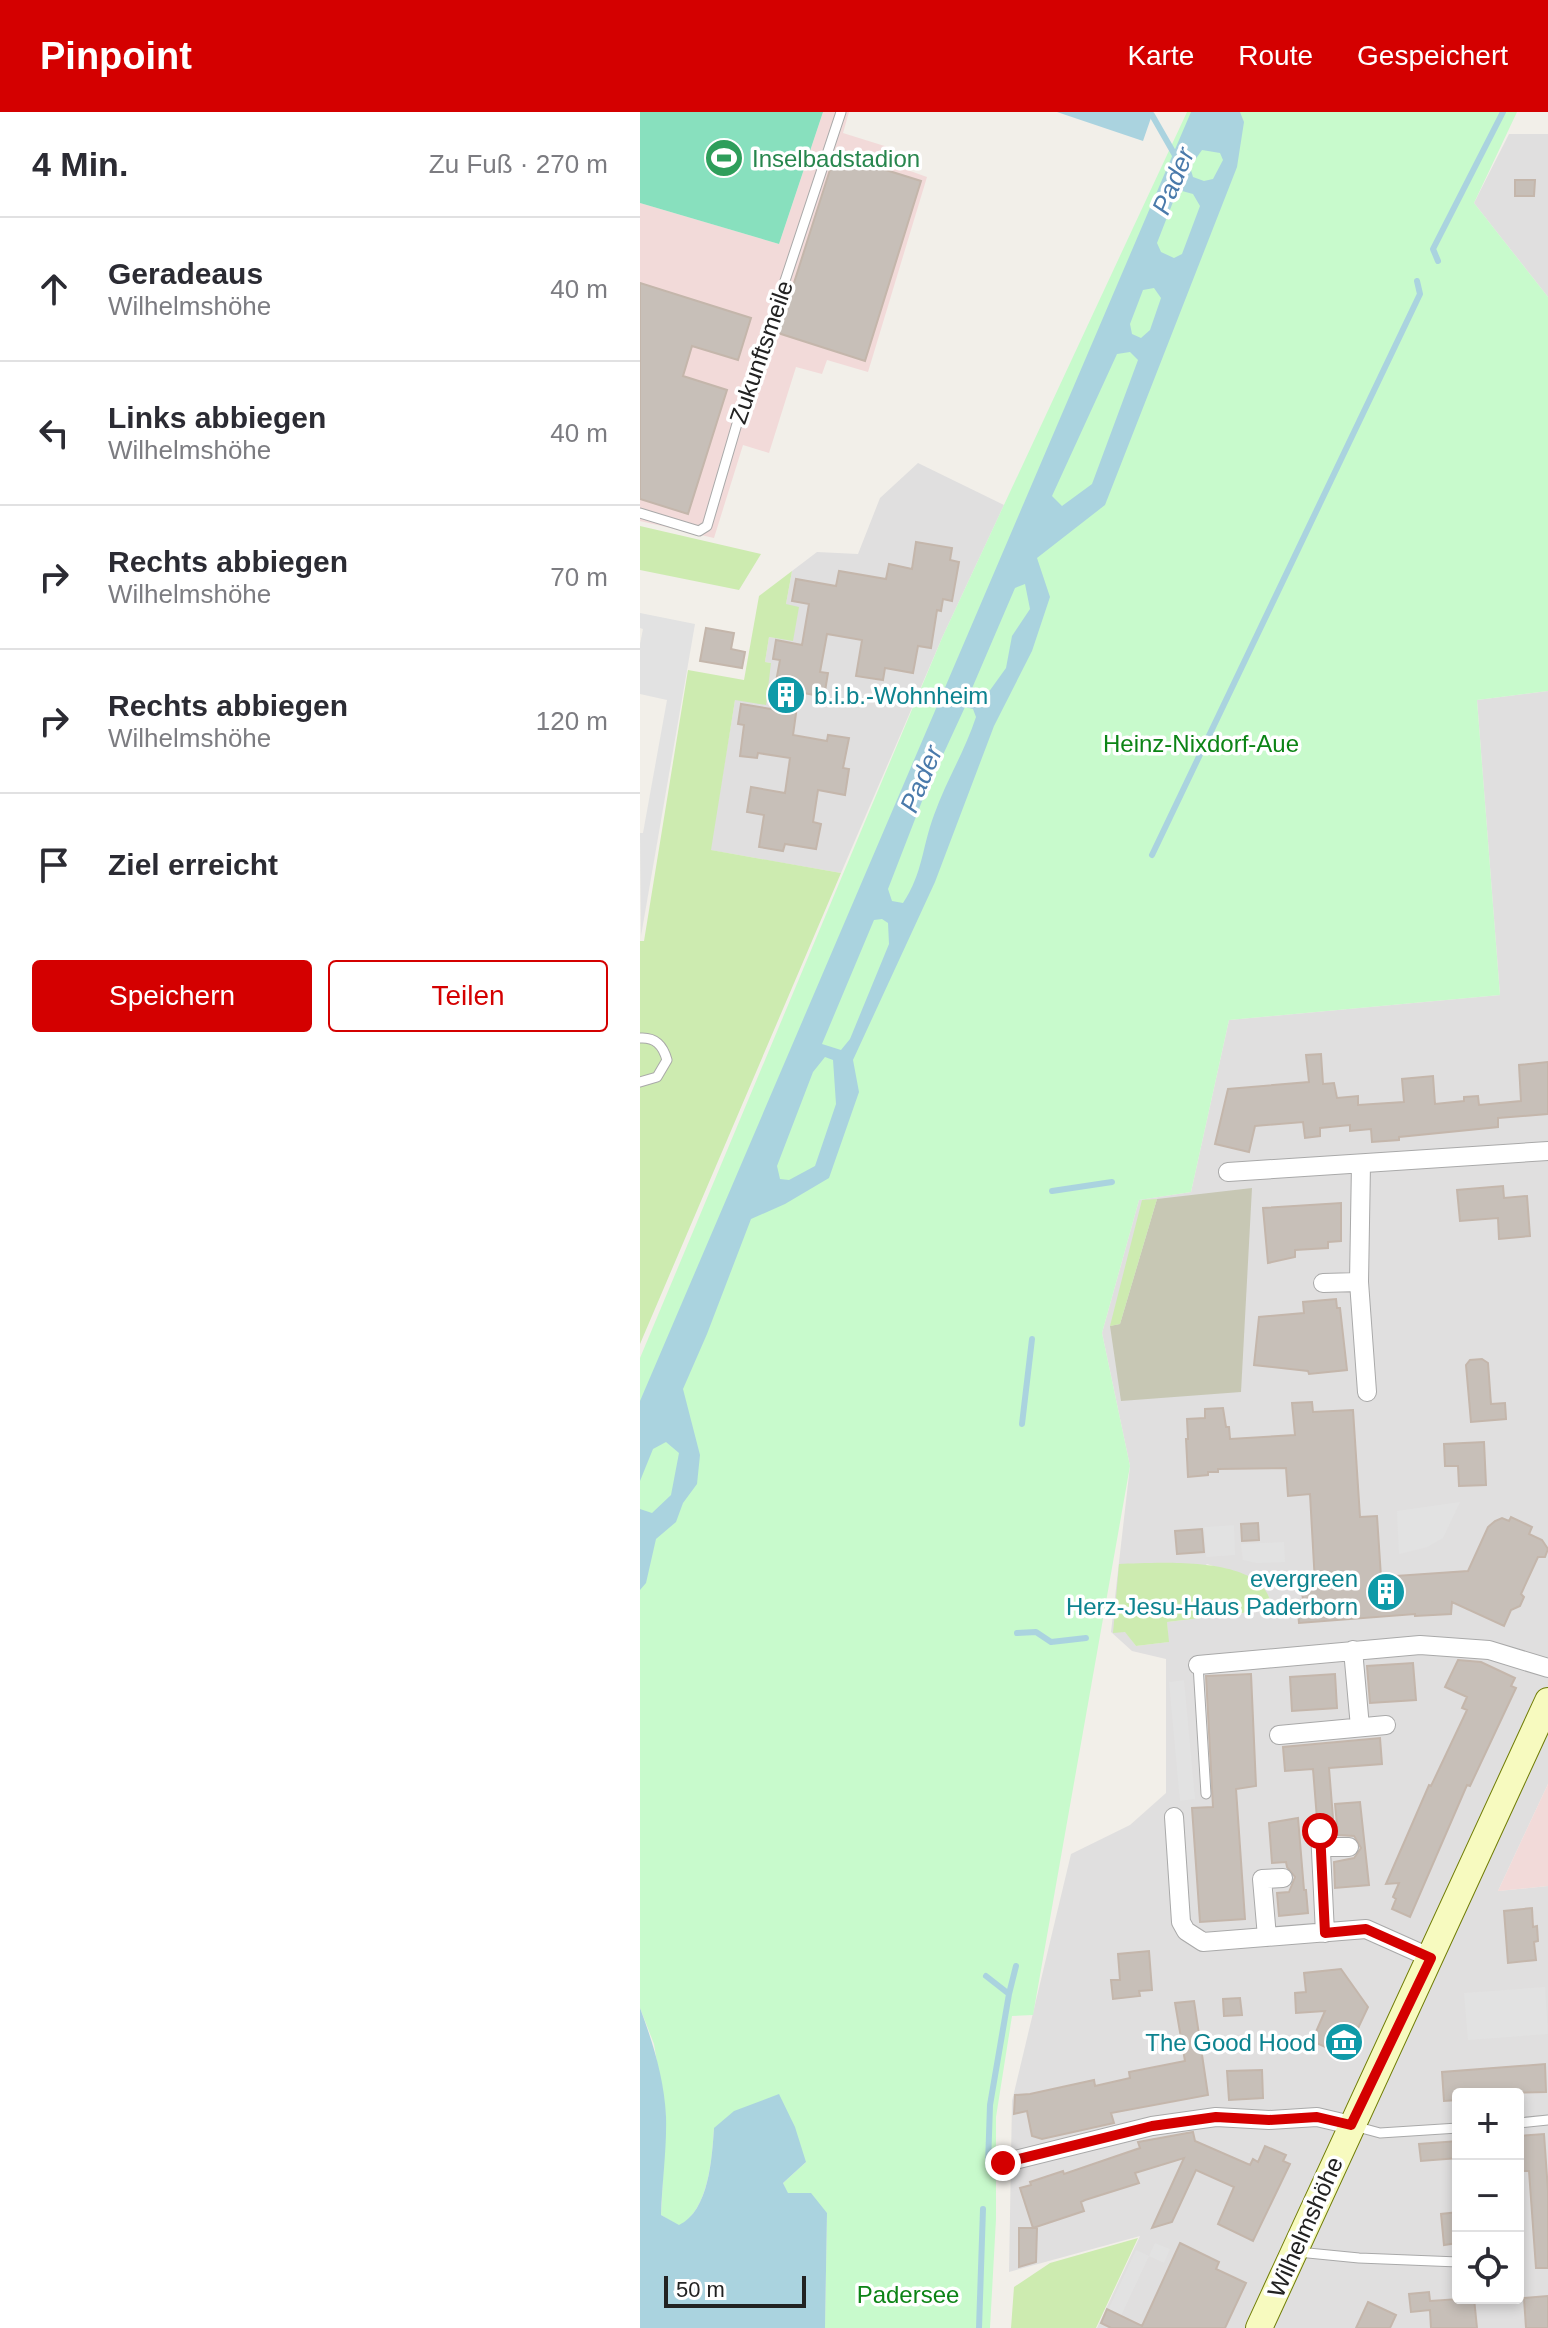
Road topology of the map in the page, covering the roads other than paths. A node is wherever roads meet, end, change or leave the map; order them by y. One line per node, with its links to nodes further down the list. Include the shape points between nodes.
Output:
1 (841, 112): 2 (lane, Zukunftsmeile, via 707,526 699,531)
2 (640, 513)
3 (640, 1038): 4 (lane, via 658,1042 667,1060 657,1077)
4 (640, 1082)
5 (1548, 1151): 6 (street)
6 (1361, 1164): 7 (street); 8 (street)
7 (1228, 1172)
8 (1359, 1282): 9 (street); 10 (street)
9 (1323, 1283)
10 (1367, 1392)
11 (1353, 1650): 12 (street); 13 (street, via 1420,1645 1489,1650); 16 (street)
12 (1198, 1665): 18 (lane)
13 (1548, 1668)
14 (1548, 1701): 24 (main road, Wilhelmshöhe)
15 (1386, 1725): 16 (street)
16 (1360, 1727): 17 (street)
17 (1279, 1735)
18 (1206, 1794)
19 (1174, 1817): 23 (street, via 1181,1922 1186,1931 1203,1942)
20 (1349, 1847): 22 (street, via 1320,1839)
21 (1283, 1878): 23 (street, via 1262,1879)
22 (1325, 1933): 23 (street); 24 (street, via 1366,1929)
23 (1267, 1937)
24 (1431, 1958): 27 (main road, Wilhelmshöhe)
25 (1548, 2120): 26 (lane)
26 (1524, 2122)
27 (1351, 2125): 28 (lane, via 1380,2133); 29 (street, Wilhelmshöhe, via 1317,2117 1216,2117 1152,2126); 30 (main road, Wilhelmshöhe)
28 (1452, 2128)
29 (1003, 2163)
30 (1296, 2252): 31 (lane); 32 (main road, Wilhelmshöhe)
31 (1452, 2262)
32 (1259, 2328)

